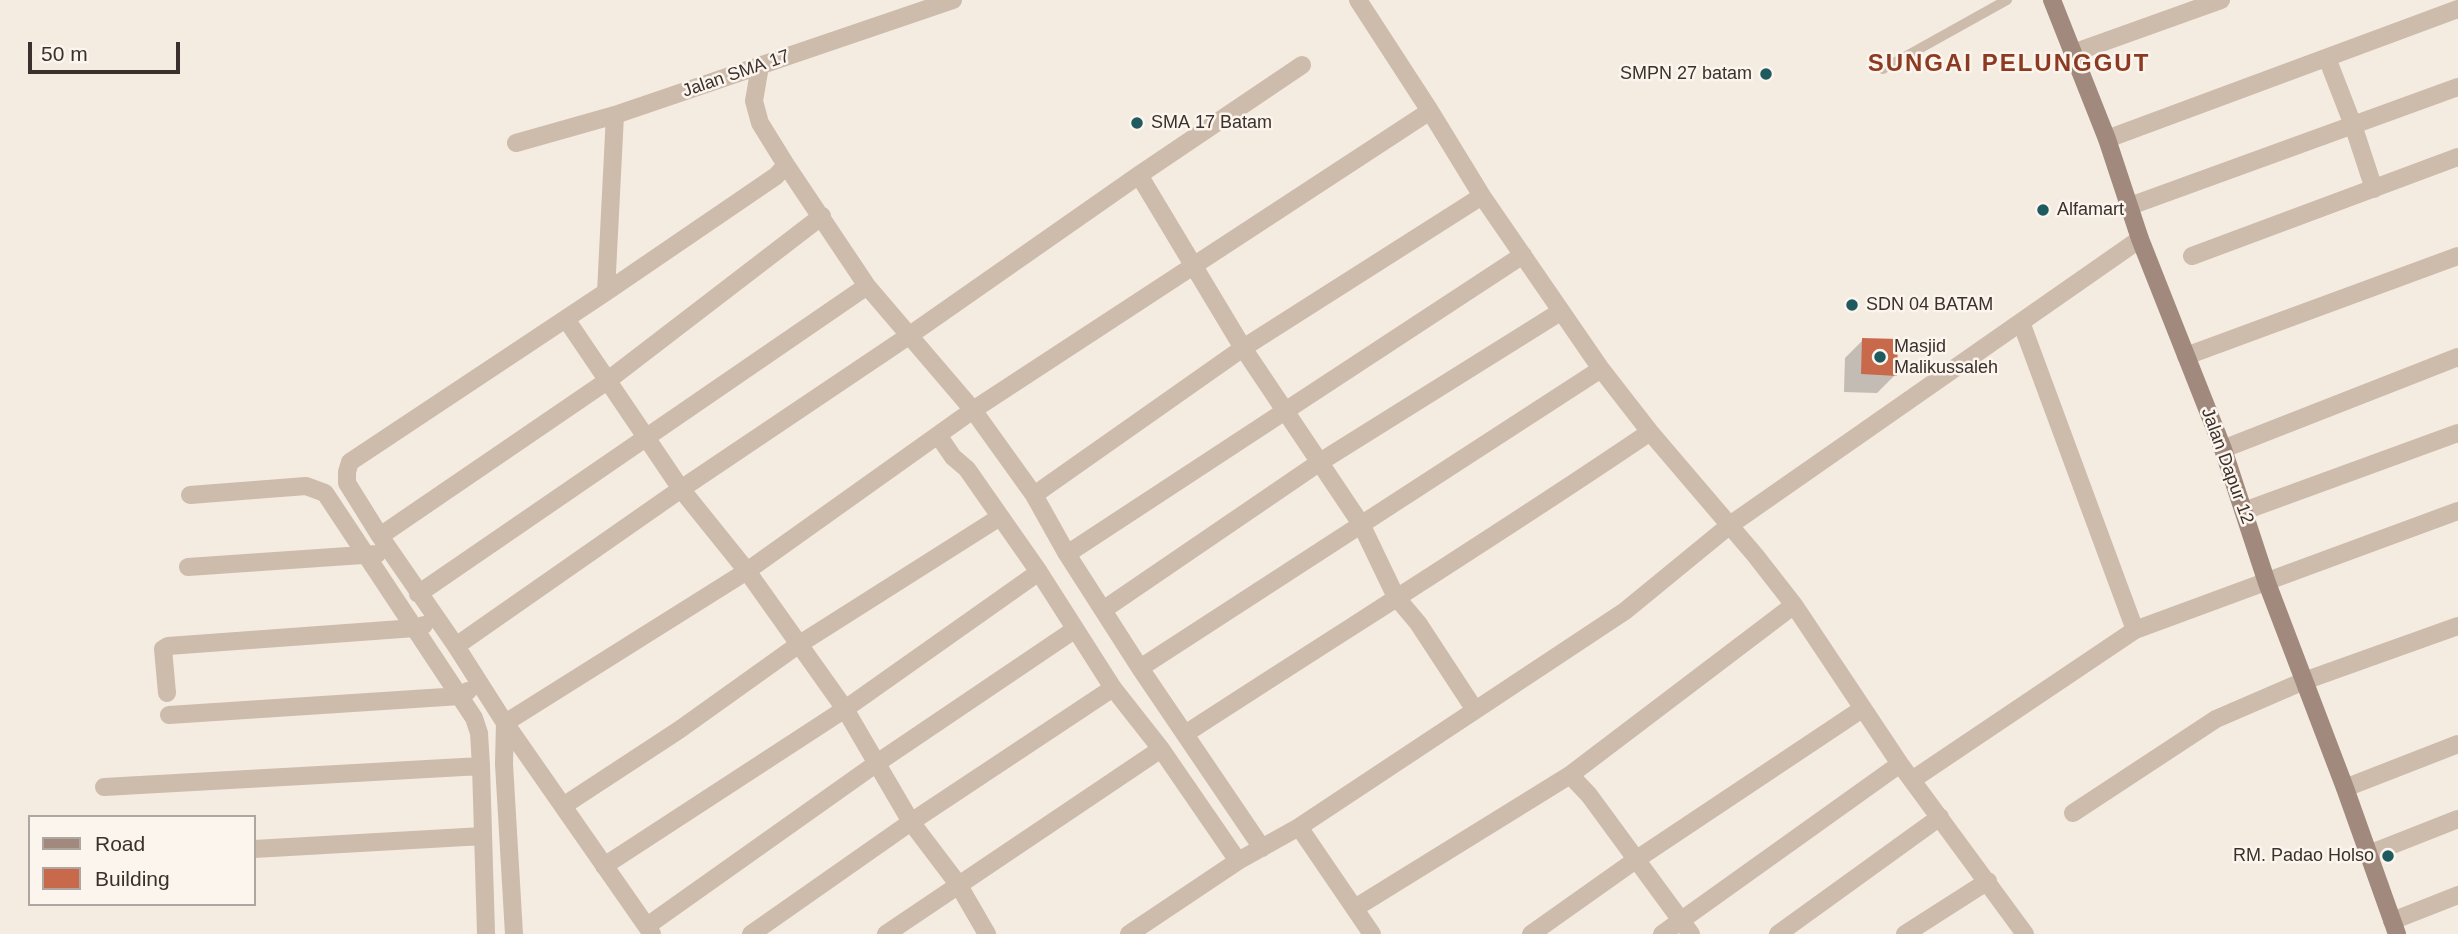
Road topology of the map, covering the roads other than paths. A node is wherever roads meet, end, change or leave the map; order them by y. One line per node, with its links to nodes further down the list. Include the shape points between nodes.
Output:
1 (953, 0): 10 (street, Jalan SMA 17)
2 (1358, 0): 13 (street)
3 (2007, 0): 11 (lane)
4 (2052, 0): 7 (street, Jalan Dapur 12)
5 (2221, 0): 7 (street)
6 (2458, 9): 8 (street)
7 (2073, 53): 16 (street, Jalan Dapur 12)
8 (2327, 58): 15 (street); 16 (street)
9 (1302, 65): 20 (street)
10 (760, 66): 14 (street, Jalan SMA 17); 19 (street, via 754,100 760,123)
11 (1883, 69)
12 (2458, 87): 15 (street)
13 (1430, 111): 22 (street); 29 (street)
14 (615, 115): 17 (street, Jalan SMA 17); 31 (street)
15 (2353, 125): 21 (street); 23 (street)
16 (2107, 139): 23 (street, Jalan Dapur 12)
17 (516, 143)
18 (2458, 157): 21 (street)
19 (786, 166): 24 (street); 31 (street)
20 (1139, 175): 29 (street); 35 (street)
21 (2374, 189): 27 (street)
22 (1482, 196): 26 (street); 36 (street)
23 (2130, 206): 25 (street, Jalan Dapur 12)
24 (822, 216): 30 (street); 40 (street)
25 (2140, 239): 34 (street); 37 (street, Jalan Dapur 12)
26 (1523, 255): 32 (street); 42 (street)
27 (2192, 256)
28 (2458, 256): 37 (street)
29 (1192, 266): 36 (street); 41 (street)
30 (867, 286): 35 (street); 46 (street)
31 (607, 292): 33 (street)
32 (1560, 312): 39 (street); 48 (street)
33 (566, 319): 40 (street); 57 (street, via 350,462 347,483)
34 (2021, 322): 56 (street); 72 (street)
35 (910, 335): 41 (street); 49 (street)
36 (1243, 348): 42 (street); 51 (street)
37 (2186, 356): 47 (street, Jalan Dapur 12)
38 (2458, 356): 47 (street)
39 (1601, 369): 43 (street); 55 (street)
40 (607, 381): 46 (street); 57 (street)
41 (973, 410): 45 (street); 51 (street)
42 (1286, 412): 48 (street); 58 (street)
43 (1650, 432): 56 (street); 65 (street)
44 (2458, 433): 52 (street)
45 (938, 435): 54 (street); 61 (street)
46 (647, 437): 49 (street); 64 (street)
47 (2223, 449): 52 (street, Jalan Dapur 12)
48 (1320, 462): 55 (street); 67 (street)
49 (681, 489): 61 (street); 74 (street)
50 (190, 495): 59 (street, via 316,488 325,493)
51 (1034, 495): 58 (street)
52 (2244, 511): 63 (street, Jalan Dapur 12)
53 (2458, 511): 63 (street)
54 (1000, 517): 62 (street); 73 (street)
55 (1361, 524): 65 (street); 75 (street)
56 (1730, 524): 66 (street); 83 (street, via 1625,611)
57 (385, 544): 59 (street); 64 (street)
58 (1067, 554): 67 (street)
59 (368, 556): 60 (street); 70 (street)
60 (188, 567)
61 (747, 570): 73 (street); 85 (street)
62 (1039, 572): 71 (street); 81 (street)
63 (2267, 583): 72 (street); 76 (street, Jalan Dapur 12)
64 (418, 594): 68 (street)
65 (1396, 597): 83 (street); 86 (street)
66 (1794, 605): 82 (street); 92 (street)
67 (1103, 610): 75 (street)
68 (437, 619): 70 (street); 74 (street)
69 (2458, 626): 76 (street)
70 (415, 628): 79 (street, via 168,646 163,649); 80 (street)
71 (1074, 630): 78 (street); 89 (street)
72 (2136, 630): 93 (street)
73 (798, 645): 81 (street); 96 (street)
74 (456, 646): 77 (street)
75 (1140, 668): 86 (street)
76 (2304, 681): 95 (street, Jalan Dapur 12); 97 (street, via 2216,719)
77 (480, 684): 80 (street); 85 (street)
78 (1113, 688): 88 (street); 100 (street)
79 (167, 693)
80 (460, 696): 84 (street); 91 (street, via 476,726)
81 (845, 709): 89 (street); 108 (street)
82 (1862, 709): 90 (street); 106 (street)
83 (1475, 710): 101 (street)
84 (169, 715)
85 (505, 723): 96 (street); 117 (street)
86 (1185, 734): 103 (street)
87 (2458, 744): 95 (street)
88 (1161, 749): 107 (street); 110 (street)
89 (877, 763): 100 (street); 115 (street)
90 (1900, 764): 93 (street); 114 (street)
91 (481, 766): 94 (street); 102 (street)
92 (1570, 775): 106 (street); 112 (street)
93 (1912, 780): 98 (street)
94 (104, 787)
95 (2346, 788): 105 (street, Jalan Dapur 12)
96 (563, 806): 108 (street)
97 (2073, 813)
98 (1940, 817): 109 (street); 126 (street)
99 (2458, 819): 105 (street)
100 (911, 822): 110 (street); 119 (street)
101 (1299, 827): 103 (street); 112 (street)
102 (484, 836): 104 (street); 116 (street)
103 (1262, 848): 107 (street)
104 (256, 849)
105 (2369, 854): 113 (street, Jalan Dapur 12)
106 (1637, 859): 114 (street); 124 (street)
107 (1238, 861): 122 (street)
108 (604, 866): 115 (street)
109 (1988, 881): 127 (street); 128 (street)
110 (958, 884): 120 (street); 121 (street)
111 (2458, 895): 113 (street)
112 (1355, 908): 123 (street)
113 (2395, 927)
114 (1686, 928): 125 (street)
115 (649, 930)
116 (486, 933): 117 (street); 118 (street)
117 (514, 933)
118 (476, 934)
119 (751, 934)
120 (886, 934)
121 (986, 934)
122 (1129, 934)
123 (1372, 934)
124 (1531, 934)
125 (1662, 934)
126 (1778, 934)
127 (1905, 934)
128 (2025, 934)

